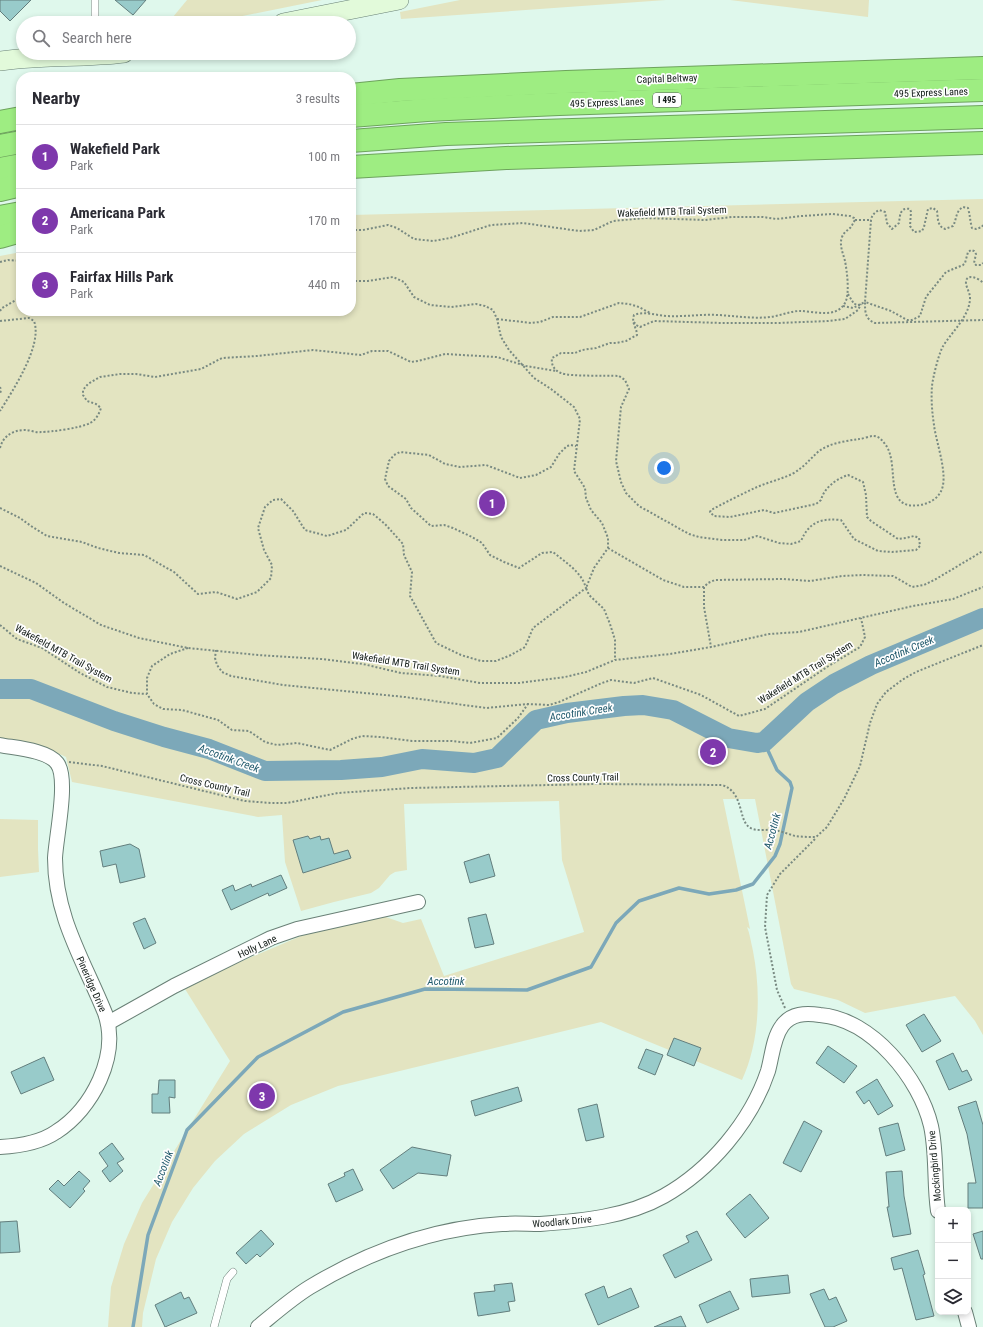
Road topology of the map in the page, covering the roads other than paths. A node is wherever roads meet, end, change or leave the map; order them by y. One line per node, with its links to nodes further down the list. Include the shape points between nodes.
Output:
1 (95, 0): 3 (lane)
2 (399, 0): 4 (street)
3 (95, 16)
4 (318, 16)
5 (16, 60): 6 (street)
6 (0, 61)
7 (983, 68): 9 (highway, Capital Beltway / I 495, via 689,77)
8 (983, 90): 10 (highway, 495 Express Lanes / I 495, via 551,104)
9 (356, 93)
10 (356, 116)
11 (983, 117): 14 (highway, via 446,134)
12 (16, 119): 13 (highway)
13 (0, 122)
14 (356, 141)
15 (16, 143): 17 (highway)
16 (983, 143): 19 (highway, via 506,158)
17 (0, 146)
18 (16, 165): 20 (highway)
19 (356, 167)
20 (0, 169)
21 (16, 187): 22 (highway)
22 (0, 190)
23 (16, 214): 24 (highway)
24 (0, 217)
25 (16, 232): 26 (highway)
26 (0, 237)
27 (0, 745): 30 (street, Pineridge Drive, via 46,754 58,763 63,782 55,859 61,906 68,930)
28 (418, 902): 30 (street, Holly Lane, via 296,928 174,986)
29 (789, 1019): 32 (street, Mockingbird Drive, via 807,1014 824,1015 846,1021 880,1044 902,1068 925,1107 930,1125 934,1144); 36 (street, Woodlark Drive, via 778,1033 767,1072 745,1117 714,1157 676,1189 646,1205 595,1219 467,1228 401,1244 346,1267 309,1287)
30 (108, 1023): 31 (street, Pineridge Drive, via 104,1069 79,1112 55,1133 40,1140)
31 (0, 1147)
32 (938, 1207)
33 (233, 1272): 35 (lane, via 227,1279)
34 (966, 1315): 37 (street)
35 (214, 1327)
36 (258, 1327)
37 (969, 1327)

